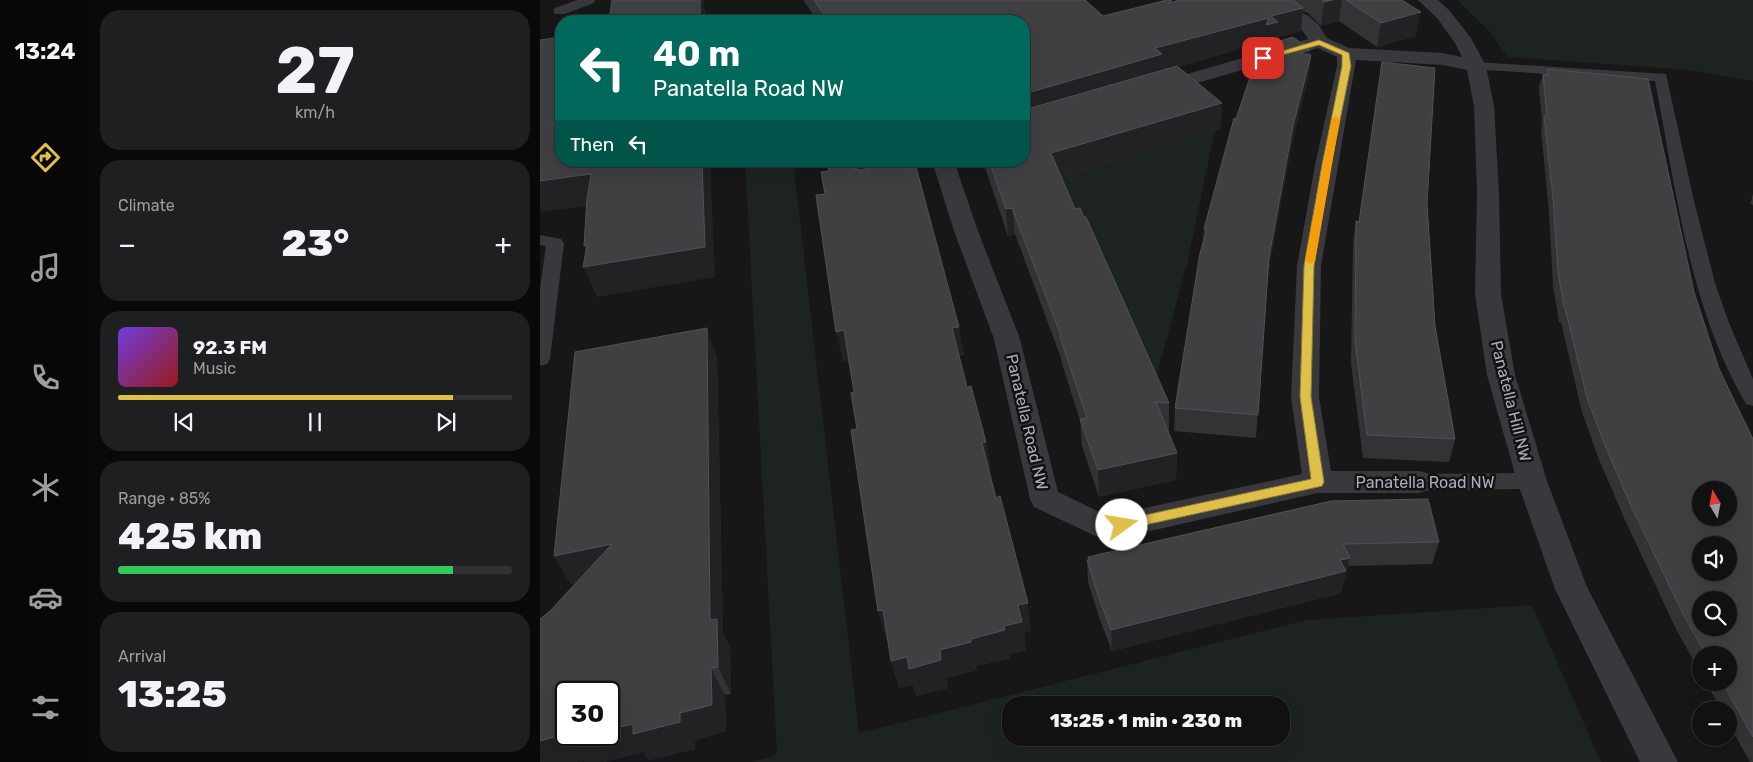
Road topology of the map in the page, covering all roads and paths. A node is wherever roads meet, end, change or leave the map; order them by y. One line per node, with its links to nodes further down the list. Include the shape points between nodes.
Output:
1 (589, 0): 3 (lane)
2 (1427, 0): 7 (street, Panatella Hill NW, via 1444,14)
3 (560, 11)
4 (1290, 14): 5 (street, via 1303,18)
5 (1319, 42): 6 (street); 8 (street)
6 (1346, 60): 7 (street, via 1446,71); 14 (street, via 1309,266 1306,397)
7 (1476, 66): 12 (lane, via 1661,77 1703,272 1735,366); 13 (street, Panatella Hill NW, via 1484,106 1488,294 1501,375)
8 (1141, 94)
9 (945, 167): 14 (street, Panatella Road NW, via 1007,338 1045,499 1106,528)
10 (540, 240): 11 (lane, via 555,243)
11 (540, 360)
12 (1753, 399)
13 (1532, 481): 15 (lane, Panatella Road NW); 16 (street, Panatella Hill NW, via 1571,589)
14 (1318, 482): 15 (street, Panatella Road NW)
15 (1419, 482)
16 (1659, 762)

